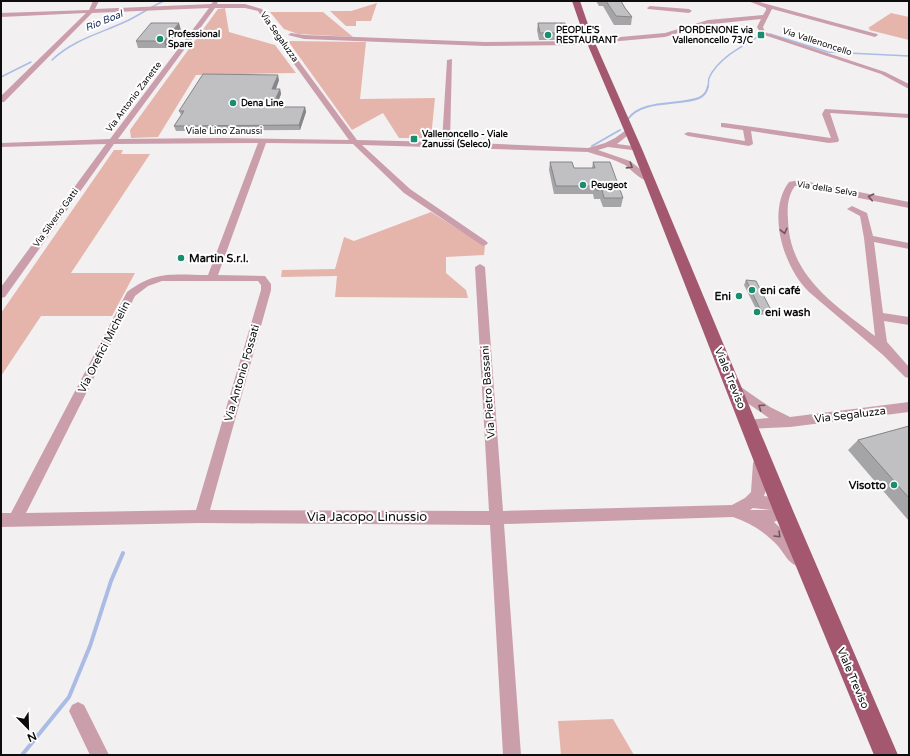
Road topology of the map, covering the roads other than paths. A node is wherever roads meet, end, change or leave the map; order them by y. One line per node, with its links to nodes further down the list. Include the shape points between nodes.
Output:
1 (96, 1): 8 (street)
2 (576, 1): 14 (main road, Viale Treviso)
3 (751, 1): 6 (street)
4 (685, 3): 10 (street)
5 (215, 4): 8 (street, Via Segaluzza); 23 (street, Via Antonio Zanette); 25 (street, Via Segaluzza, via 260,10)
6 (768, 7): 11 (street, Via Vallenoncello); 13 (street)
7 (650, 8): 10 (street)
8 (91, 11): 9 (street, Via Segaluzza); 17 (street)
9 (1, 15)
10 (694, 17): 11 (street); 14 (street, via 669,34)
11 (766, 17): 16 (street, Via Vallenoncello, via 760,27 763,33 884,73)
12 (290, 35): 14 (street, via 486,44)
13 (875, 35)
14 (591, 42): 21 (main road, Viale Treviso)
15 (450, 60): 26 (street)
16 (909, 87)
17 (1, 100)
18 (909, 116): 20 (street, via 828,111 826,114 834,140 829,141)
19 (724, 125): 20 (street)
20 (747, 129): 22 (street, via 748,144)
21 (629, 130): 28 (street, Viale Lino Zanussi); 30 (main road, Viale Treviso)
22 (688, 134)
23 (112, 141): 24 (street, Viale Lino Zanussi); 27 (street, Viale Lino Zanussi); 40 (street, Via Silverio Gatti)
24 (263, 141): 25 (street, Viale Lino Zanussi); 39 (street)
25 (354, 141): 26 (street, Viale Lino Zanussi); 36 (street, Via Segaluzza, via 407,191)
26 (446, 144): 29 (street, Viale Lino Zanussi)
27 (1, 145)
28 (608, 145): 29 (street, Viale Lino Zanussi); 30 (street, Viale Lino Zanussi)
29 (588, 150): 31 (street, Viale Lino Zanussi)
30 (638, 151): 31 (street, Viale Lino Zanussi); 32 (main road, Viale Treviso)
31 (610, 156): 32 (street, Viale Lino Zanussi, one-way to 32)
32 (649, 178): 45 (main road, Viale Treviso)
33 (909, 205): 43 (street, Via della Selva, one-way to 43, via 799,183 792,184 784,200 783,224 796,266 807,284)
34 (852, 209): 35 (street, via 864,215)
35 (869, 238): 37 (street); 41 (street)
36 (483, 243)
37 (909, 246)
38 (480, 267): 55 (street, Via Pietro Bassani)
39 (212, 278): 53 (street, Via Antonio Fossati, via 261,278 266,284 266,290); 56 (street, Via Orefici Michelin, via 161,278 144,284 131,294)
40 (1, 295)
41 (878, 316): 42 (street); 43 (street, via 881,342)
42 (909, 321)
43 (887, 352): 44 (street)
44 (909, 374)
45 (734, 388): 47 (street, one-way to 45, via 766,411); 48 (main road, Viale Treviso)
46 (909, 407): 47 (street, Via Segaluzza)
47 (790, 422): 48 (street, Via Segaluzza)
48 (749, 424): 49 (main road, Viale Treviso)
49 (760, 454): 50 (street, via 759,492); 51 (main road, Viale Treviso)
50 (753, 502): 51 (street, via 764,502); 52 (street)
51 (783, 510): 54 (street, via 775,516); 57 (main road, Viale Treviso)
52 (733, 511): 54 (street); 55 (street, Via Jacopo Linussio)
53 (201, 516): 55 (street, Via Jacopo Linussio); 56 (street, Via Jacopo Linussio)
54 (754, 517): 57 (street, one-way to 57, via 776,533)
55 (497, 518): 60 (street, Via Pietro Bassani)
56 (8, 520)
57 (812, 579): 61 (main road, Viale Treviso)
58 (78, 712): 59 (street)
59 (100, 755)
60 (512, 755)
61 (886, 755)

